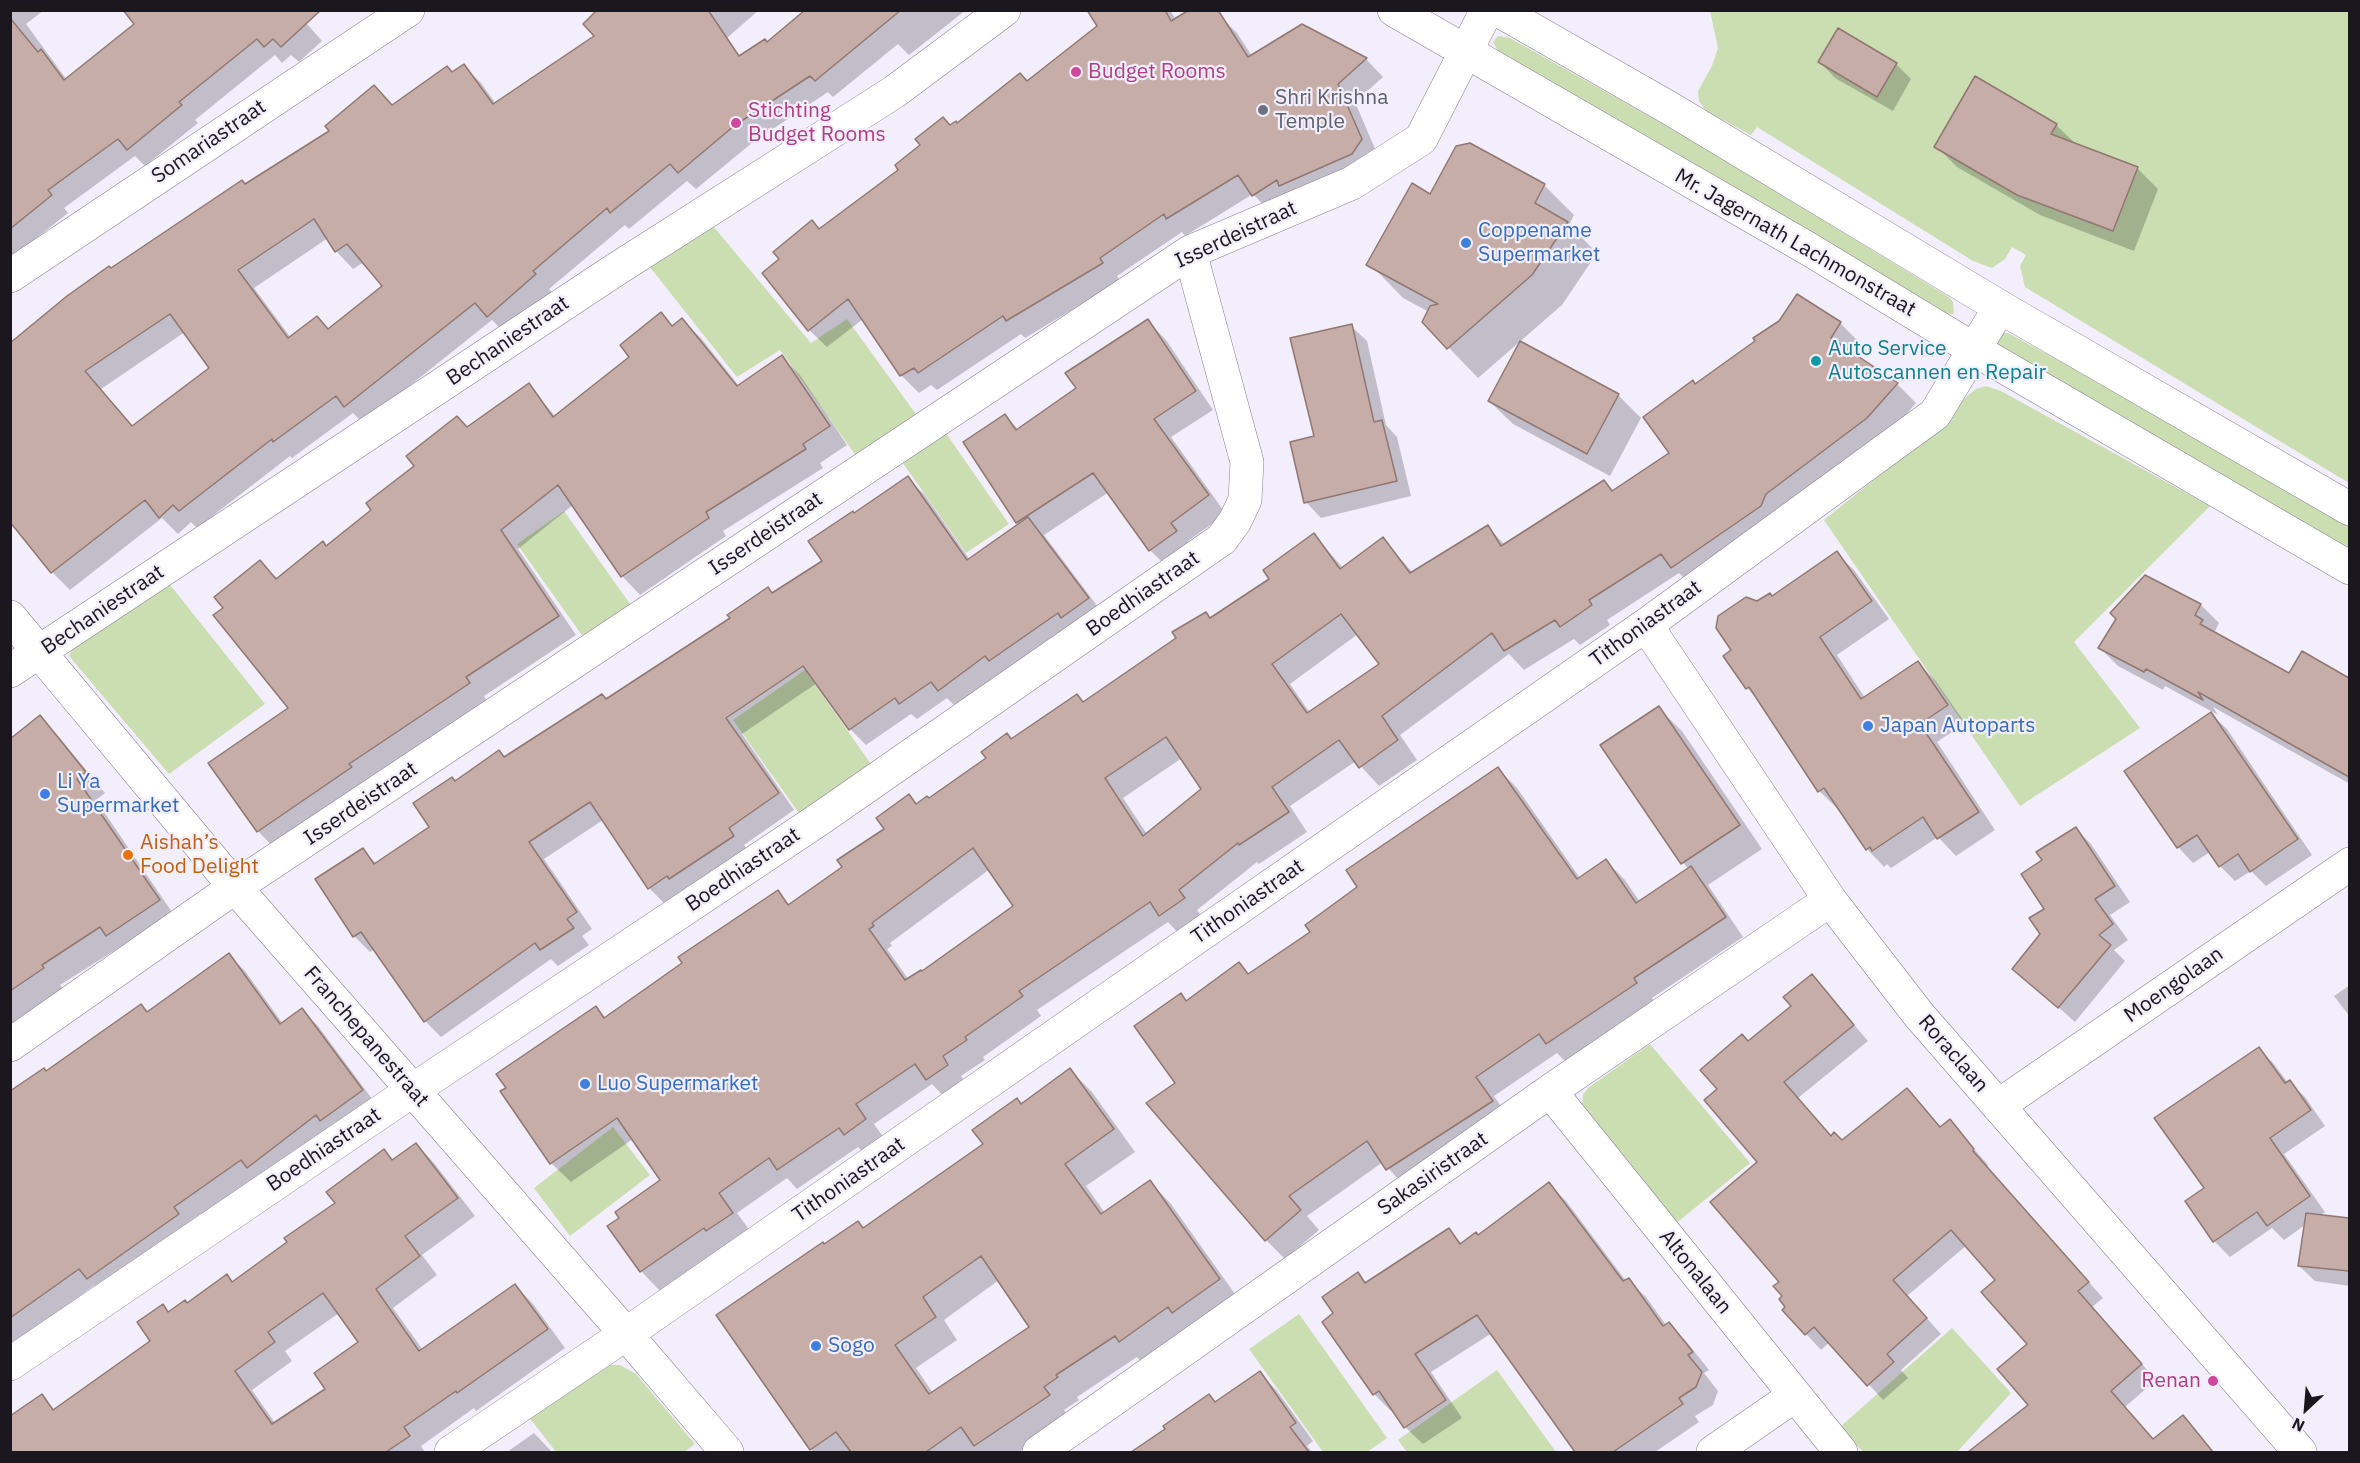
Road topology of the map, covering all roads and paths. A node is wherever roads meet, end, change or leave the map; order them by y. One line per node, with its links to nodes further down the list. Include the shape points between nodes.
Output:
1 (408, 10): 8 (street, Somariastraat)
2 (1004, 10): 15 (street, Bechaniestraat, via 894,92 615,270)
3 (1394, 10): 6 (street, Mr. Jagernath Lachmonstraat)
4 (1487, 10): 6 (street, Isserdeistraat)
5 (1498, 10): 9 (street)
6 (1464, 52): 7 (street, Isserdeistraat, via 1421,139 1352,183); 10 (street, Mr. Jagernath Lachmonstraat, via 1807,248)
7 (1190, 252): 18 (street, Isserdeistraat); 21 (street, Boedhiastraat, via 1247,462 1245,500 1222,539 822,818)
8 (10, 276)
9 (2000, 307): 10 (street, Tithoniastraat); 11 (street)
10 (1975, 350): 12 (street, Mr. Jagernath Lachmonstraat); 14 (street, Tithoniastraat, via 1935,414)
11 (2349, 509)
12 (2349, 568)
13 (10, 617): 15 (street, Franchepanestraat)
14 (1646, 625): 19 (street, Roraclaan); 24 (street, Tithoniastraat)
15 (39, 652): 16 (street, Bechaniestraat); 18 (street, Franchepanestraat)
16 (10, 671)
17 (2349, 864): 23 (street, Moengolaan)
18 (236, 887): 20 (street, Isserdeistraat); 21 (street, Franchepanestraat)
19 (1830, 900): 22 (street, Sakasiristraat); 23 (street, Roraclaan, via 1919,1015)
20 (10, 1045)
21 (413, 1089): 24 (street, Franchepanestraat); 25 (street, Boedhiastraat)
22 (1550, 1091): 26 (street, Altonalaan); 29 (street, Sakasiristraat)
23 (1998, 1107): 32 (street, Roraclaan)
24 (626, 1334): 27 (street, Tithoniastraat); 28 (street, Franchepanestraat)
25 (10, 1364)
26 (1794, 1396): 30 (street); 31 (street, Altonalaan)
27 (451, 1452)
28 (726, 1452)
29 (1039, 1452)
30 (1713, 1452)
31 (1841, 1452)
32 (2300, 1452)

